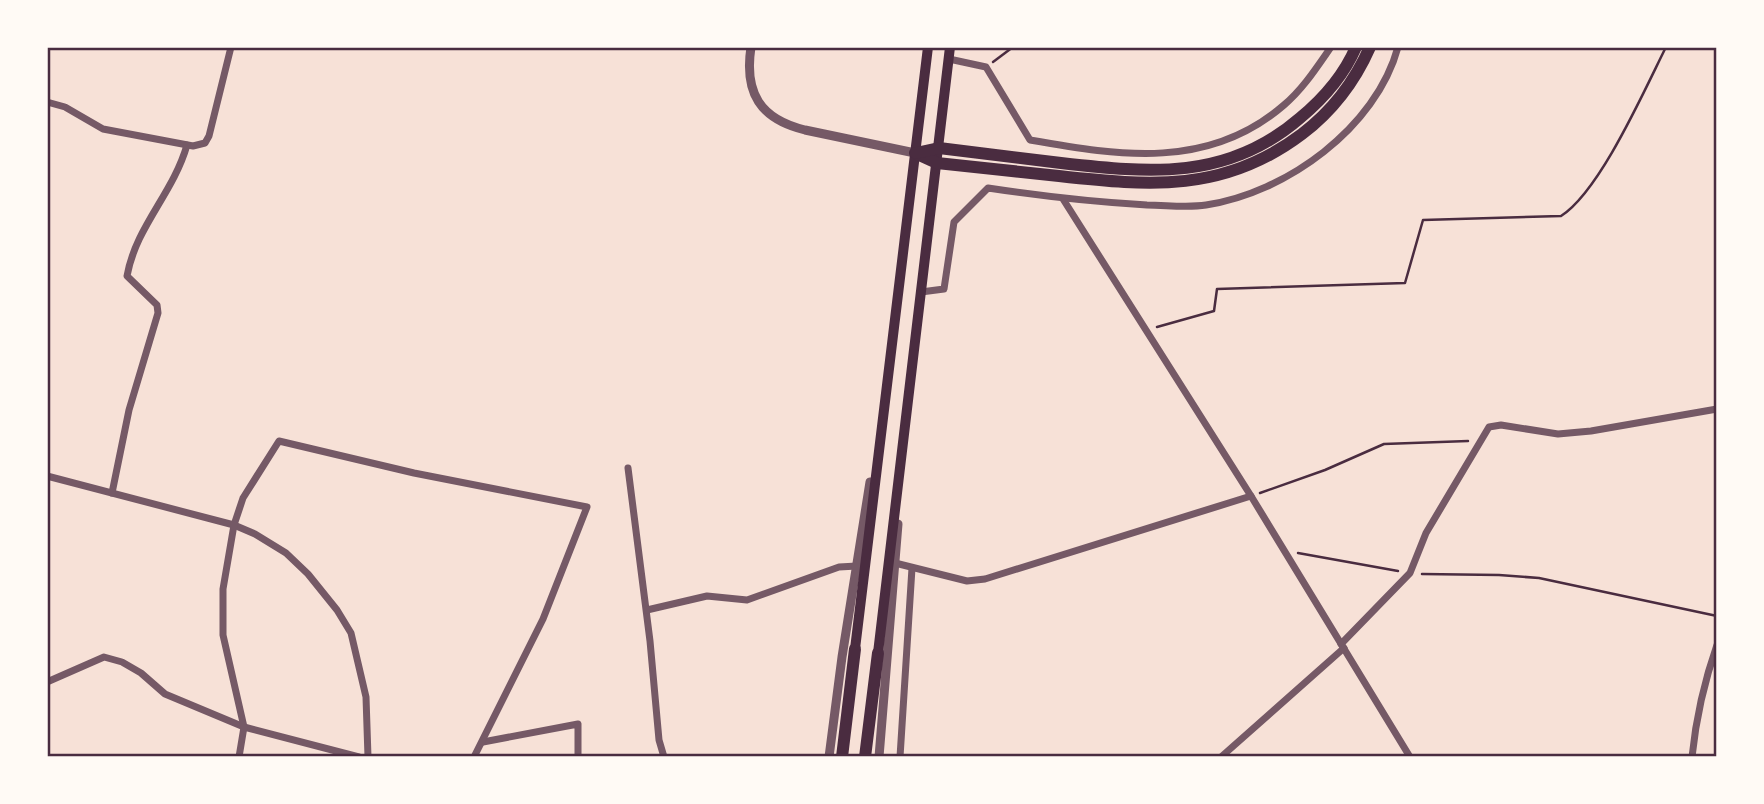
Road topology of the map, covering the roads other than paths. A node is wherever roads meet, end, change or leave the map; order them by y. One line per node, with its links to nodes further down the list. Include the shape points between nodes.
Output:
1 (230, 47): 11 (street, via 209,136 205,143)
2 (751, 47): 13 (street, via 749,79 758,101 773,118 805,130)
3 (928, 47): 13 (main road)
4 (950, 47): 9 (main road)
5 (1331, 47): 9 (street, via 1286,103 1264,121 1217,145 1182,152 1101,150 1030,140 986,67)
6 (1356, 47): 12 (highway, via 1336,81 1289,128 1233,158 1201,166 1130,171)
7 (1370, 47): 14 (highway, via 1327,113 1282,149 1233,172 1171,183 1129,184)
8 (1398, 47): 15 (street, via 1378,94 1358,120 1308,164 1275,182 1204,206)
9 (949, 60): 12 (main road)
10 (47, 102): 11 (street, via 103,129)
11 (187, 145): 22 (street, via 180,168 130,259 127,276 157,305 158,313 129,410)
12 (939, 148): 13 (highway); 14 (main road)
13 (915, 153): 14 (highway); 17 (main road)
14 (937, 163): 16 (main road)
15 (1063, 199): 16 (street, via 988,188 954,222 944,289); 23 (street)
16 (921, 292): 19 (main road)
17 (890, 357): 26 (street); 31 (main road)
18 (1717, 409): 30 (street, via 1558,434 1489,427 1426,533 1410,573)
19 (907, 414): 25 (street); 32 (main road)
20 (628, 468): 28 (street)
21 (47, 475): 22 (street)
22 (112, 493): 24 (street)
23 (1251, 496): 27 (street, via 985,579 967,581); 30 (street)
24 (234, 525): 34 (street, via 223,589 223,635); 35 (street, via 243,498 279,441 587,507 543,619); 38 (street, via 286,553 308,574 347,627 366,697)
25 (895, 563): 27 (street); 45 (street)
26 (857, 566): 28 (street, via 839,567 747,600 707,596); 42 (street)
27 (912, 568): 46 (street)
28 (647, 610): 41 (street)
29 (1717, 645): 49 (street, via 1704,680)
30 (1343, 646): 47 (street); 48 (street)
31 (855, 649): 43 (highway)
32 (878, 653): 44 (highway)
33 (47, 682): 34 (street, via 104,657 141,673 165,694)
34 (244, 727): 36 (street); 37 (street)
35 (483, 742): 39 (street); 40 (street, via 578,724)
36 (239, 757)
37 (359, 757)
38 (368, 757)
39 (474, 757)
40 (578, 757)
41 (664, 757)
42 (829, 757)
43 (842, 757)
44 (865, 757)
45 (879, 757)
46 (900, 757)
47 (1221, 757)
48 (1410, 757)
49 (1692, 757)

